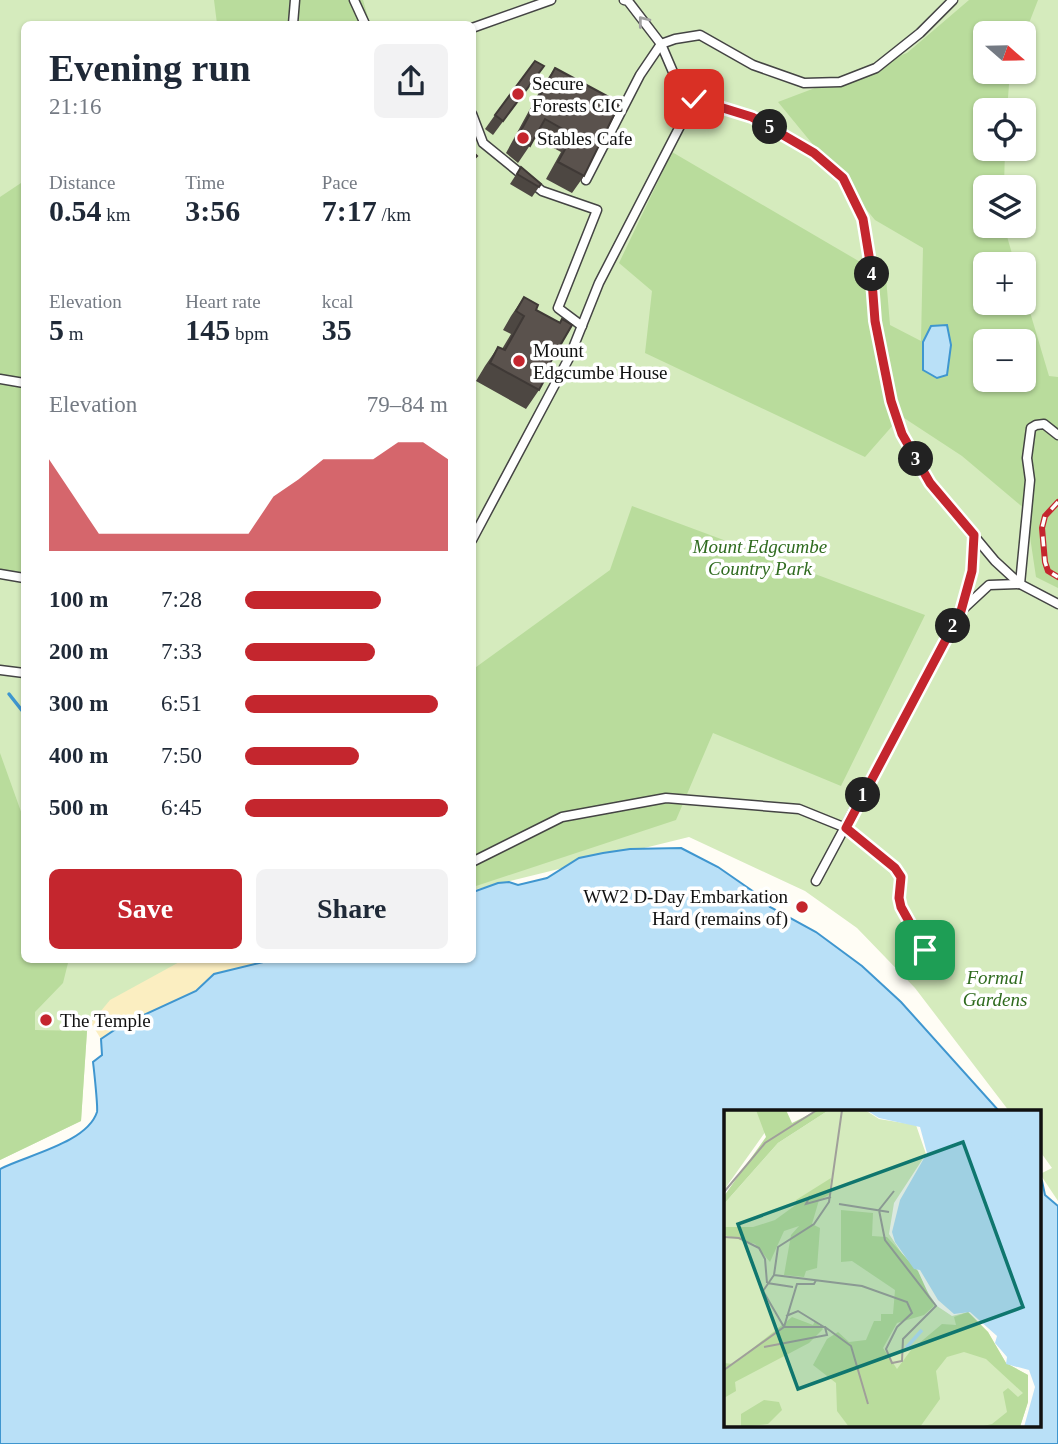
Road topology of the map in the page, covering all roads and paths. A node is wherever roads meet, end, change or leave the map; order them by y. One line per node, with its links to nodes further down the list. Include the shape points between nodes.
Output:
1 (295, 0): 6 (lane)
2 (354, 0): 7 (lane)
3 (551, 0): 8 (lane)
4 (624, 0): 9 (lane, one-way to 4)
5 (953, 0): 9 (lane, via 876,68 841,82 804,83 753,65 700,35)
6 (293, 21)
7 (364, 21)
8 (476, 27)
9 (661, 44): 10 (lane, via 676,79); 12 (lane)
10 (694, 99): 13 (lane, via 599,283); 18 (lane, via 752,117 814,153 843,178 863,219 875,321 902,434 930,483)
11 (476, 125): 13 (lane, via 483,143 542,191 597,210 558,308)
12 (586, 180)
13 (582, 326): 17 (lane)
14 (0, 379): 15 (lane)
15 (21, 382)
16 (1058, 435): 21 (lane, via 1044,424 1031,428)
17 (476, 532)
18 (974, 535): 21 (lane); 23 (lane, via 972,571)
19 (0, 574): 20 (lane)
20 (21, 578)
21 (1020, 584): 22 (lane); 23 (lane, via 989,585)
22 (1058, 604)
23 (961, 611): 26 (lane)
24 (0, 670): 25 (lane)
25 (21, 673)
26 (846, 828): 27 (lane, via 799,809 666,798 562,817); 28 (lane); 29 (lane, via 901,877 901,907)
27 (476, 860)
28 (816, 881)
29 (925, 950)

